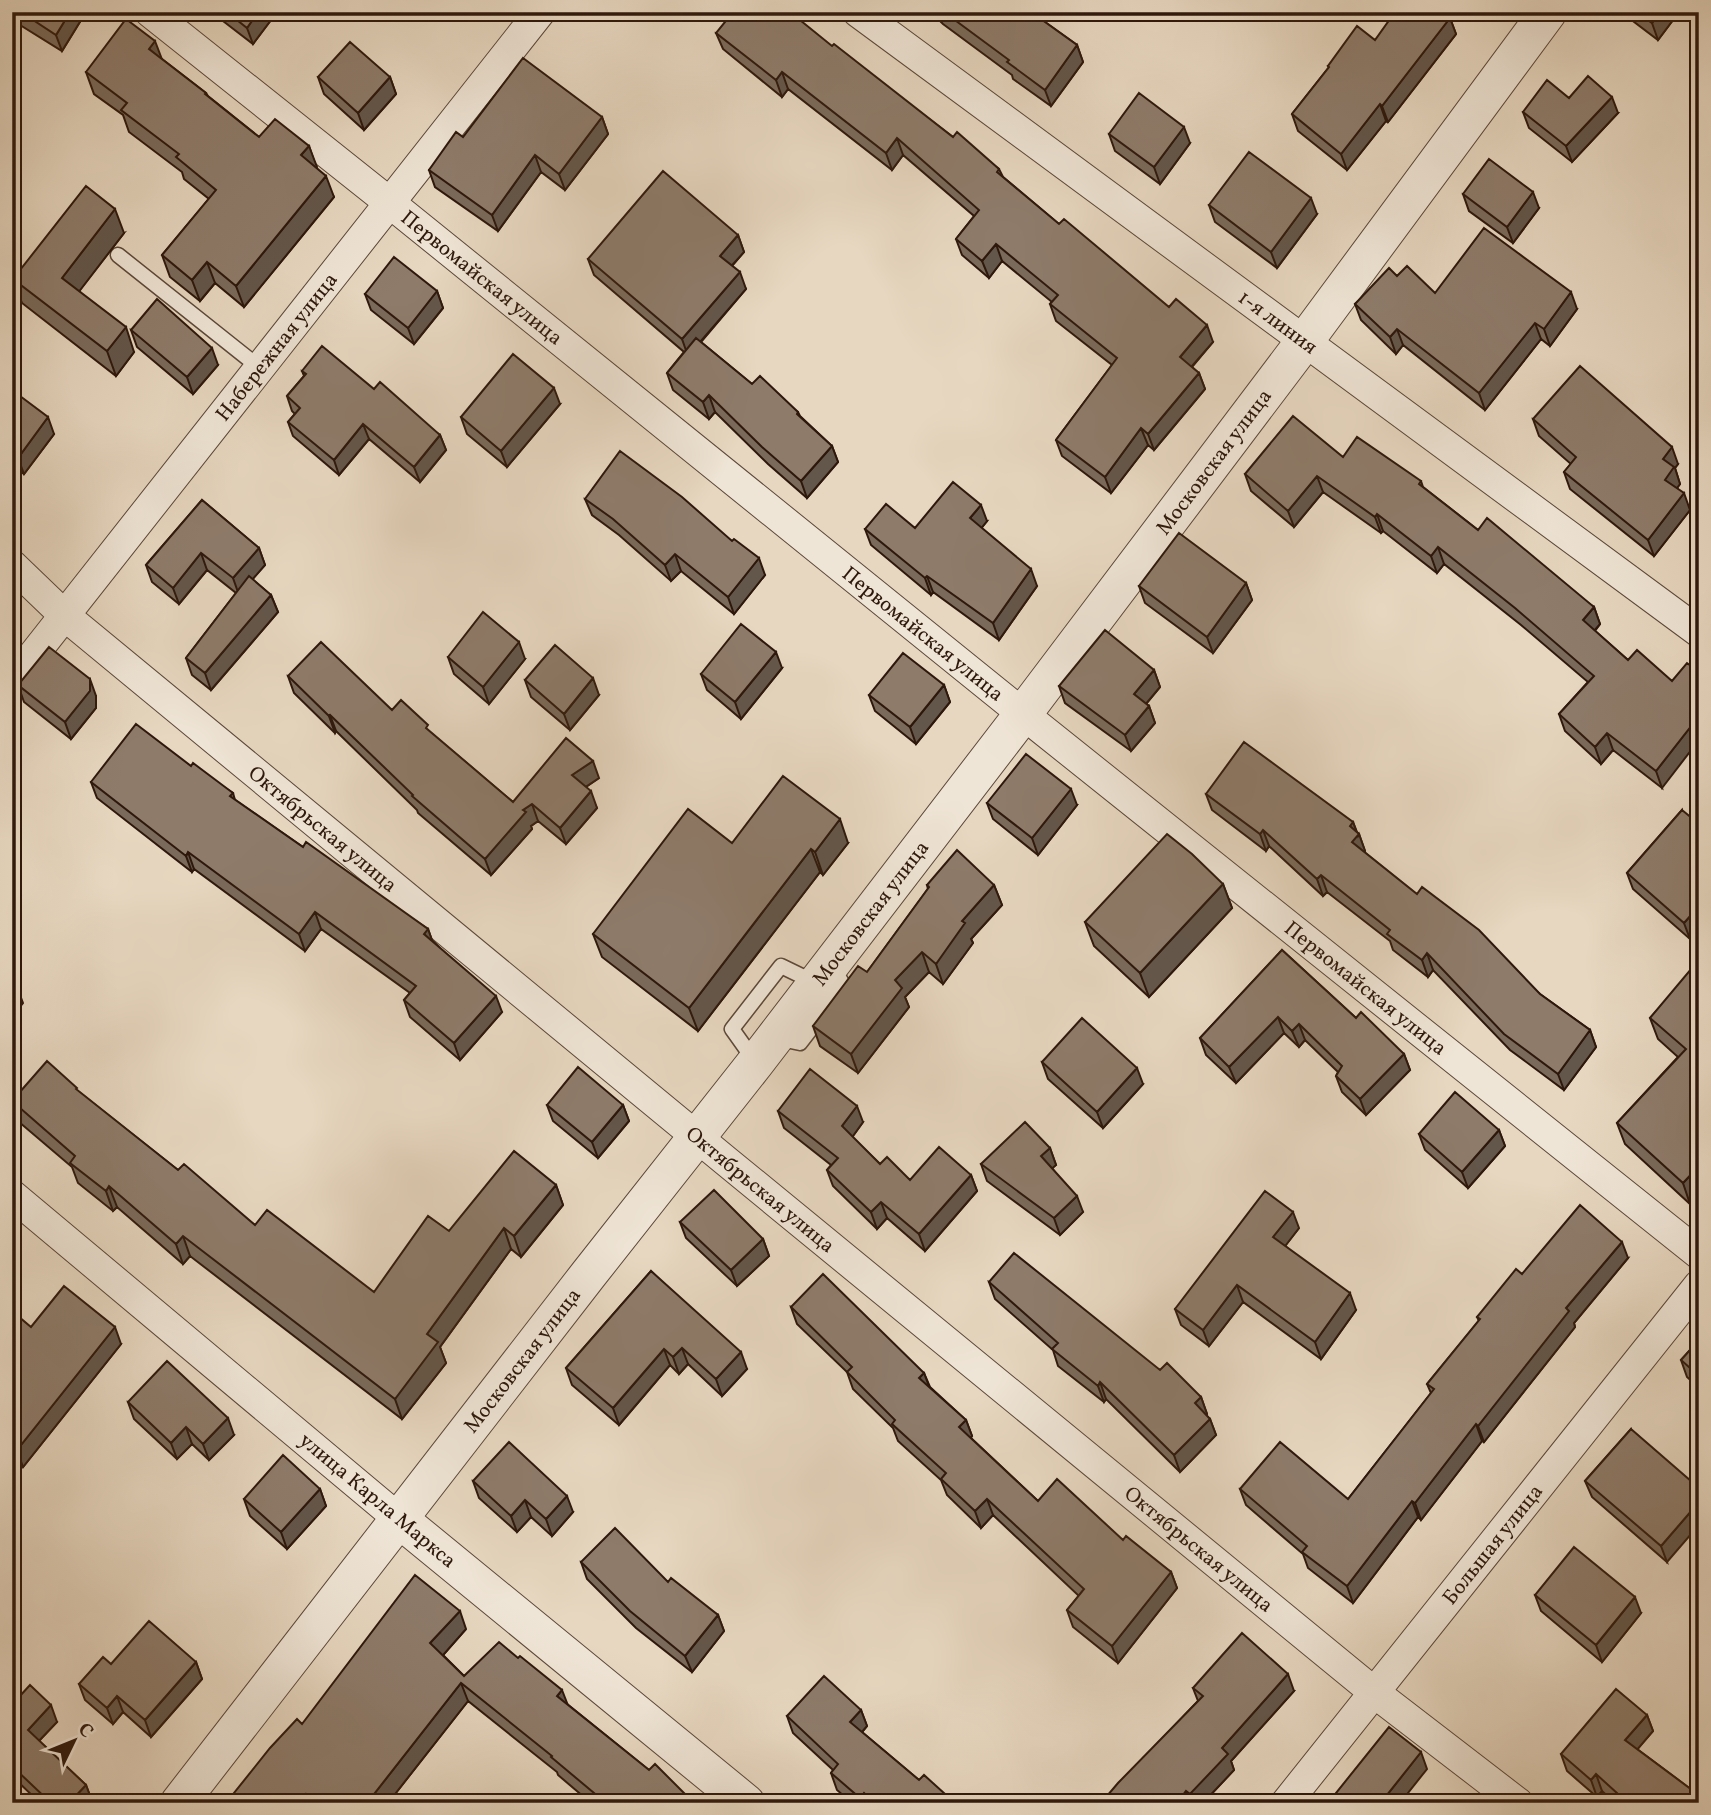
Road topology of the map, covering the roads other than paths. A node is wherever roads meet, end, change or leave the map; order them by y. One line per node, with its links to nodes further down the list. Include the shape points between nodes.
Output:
1 (150, 12): 5 (street, Первомайская улица)
2 (540, 12): 5 (street, Набережная улица)
3 (858, 12): 7 (street, 1-я линия)
4 (1548, 12): 7 (street, Московская улица)
5 (390, 203): 8 (street, Набережная улица); 13 (street, Первомайская улица)
6 (118, 255): 8 (lane)
7 (1304, 342): 11 (street, 1-я линия); 13 (street, Московская улица)
8 (260, 368): 10 (street, Набережная улица)
9 (12, 565): 10 (street, Октябрьская улица)
10 (64, 615): 12 (street, Набережная улица); 14 (street, Октябрьская улица)
11 (1699, 632)
12 (12, 682)
13 (1023, 715): 14 (street, Московская улица); 16 (street, Первомайская улица)
14 (697, 1137): 18 (street, Московская улица); 19 (street, Октябрьская улица)
15 (12, 1195): 18 (street, улица Карла Маркса)
16 (1699, 1254)
17 (1699, 1285): 19 (street, Большая улица)
18 (399, 1519): 20 (street, Московская улица); 21 (street, улица Карла Маркса)
19 (1375, 1693): 22 (street, Большая улица); 23 (street, Октябрьская улица)
20 (179, 1803)
21 (746, 1803)
22 (1286, 1803)
23 (1518, 1803)

